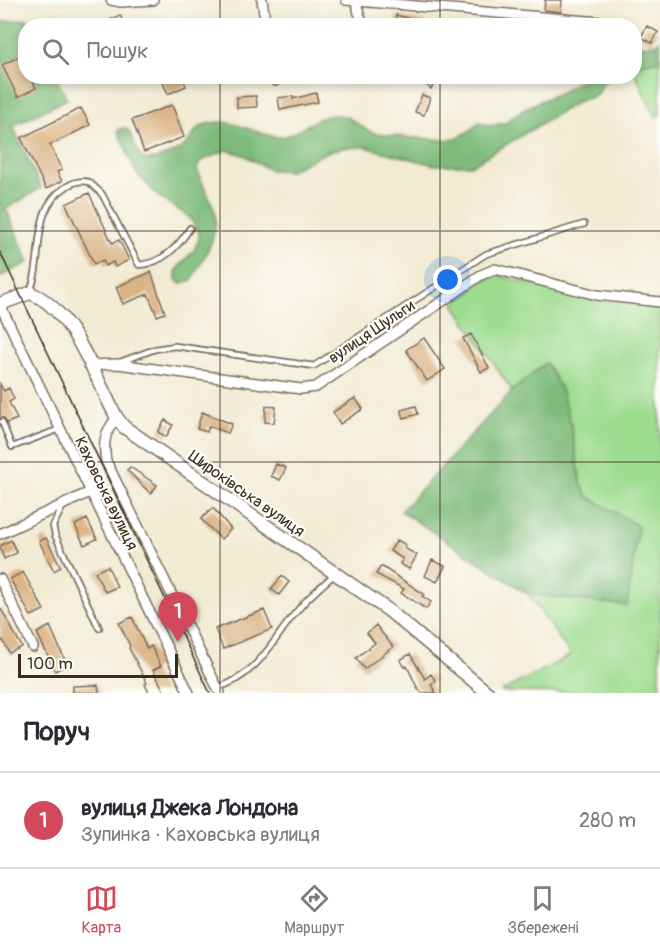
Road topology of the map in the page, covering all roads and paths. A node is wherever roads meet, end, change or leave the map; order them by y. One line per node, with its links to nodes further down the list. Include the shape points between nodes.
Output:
1 (111, 0): 2 (street)
2 (153, 0)
3 (262, 0): 6 (street)
4 (346, 0): 5 (street)
5 (355, 0): 7 (street); 8 (street)
6 (265, 18)
7 (361, 18)
8 (555, 18)
9 (584, 224): 14 (lane, via 486,254 314,366 175,346 128,357)
10 (190, 228): 11 (lane, via 173,250 139,265 102,194 89,182 72,184 58,192 45,209 36,271)
11 (27, 293): 13 (main road); 15 (main road, Широківська вулиця, via 54,306)
12 (660, 302): 14 (street, вулиця Шульги, via 597,296 495,269 316,387 301,389)
13 (0, 304): 18 (street, Каховська вулиця)
14 (118, 364): 15 (street, вулиця Шульги)
15 (89, 365): 16 (main road, Широківська вулиця)
16 (117, 418): 22 (main road, Широківська вулиця, via 131,432); 26 (street, via 107,428 106,461)
17 (2, 422): 18 (lane, via 12,447)
18 (60, 429): 19 (street, Каховська вулиця)
19 (90, 492): 20 (street); 27 (street, Каховська вулиця)
20 (64, 504): 21 (street); 24 (lane, via 53,526 55,535)
21 (0, 534)
22 (334, 575): 26 (lane, via 295,613 262,658); 28 (main road, Широківська вулиця, via 388,610)
23 (0, 579): 25 (street)
24 (99, 628)
25 (33, 647)
26 (218, 690)
27 (189, 693)
28 (488, 693)

